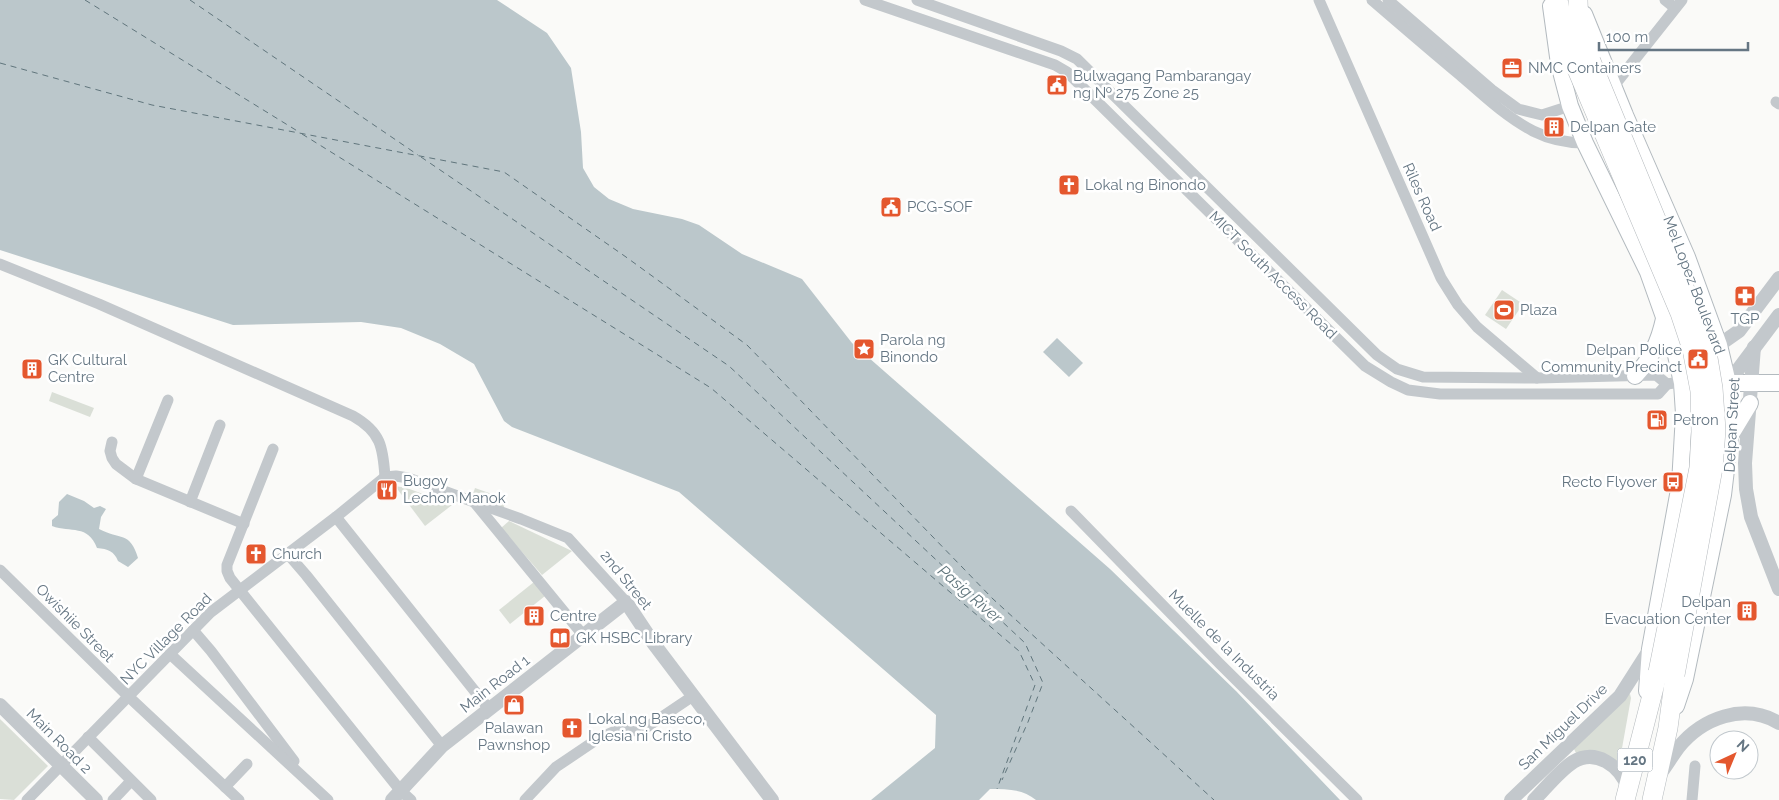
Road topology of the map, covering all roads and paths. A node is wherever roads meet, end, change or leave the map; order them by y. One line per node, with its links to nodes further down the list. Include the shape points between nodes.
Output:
1 (865, 0): 29 (street, MICT South Access Road, via 1055,65 1067,72 1365,366 1408,390)
2 (917, 0): 23 (street, MICT South Access Road, via 1077,59 1377,355 1397,369 1423,377)
3 (1319, 0): 24 (street, Riles Road, via 1441,278 1476,328)
4 (1372, 0): 14 (street, via 1491,102 1521,123 1543,135)
5 (1388, 0): 13 (street, via 1518,109 1542,115)
6 (1550, 0): 13 (main road, Mel Lopez Boulevard / 120, via 1559,64)
7 (1558, 0): 11 (highway, Mel Lopez Boulevard / 120, via 1563,25)
8 (1579, 0): 11 (highway, Mel Lopez Boulevard / 120); 12 (main road, Mel Lopez Boulevard / 120)
9 (1665, 0): 10 (street)
10 (1678, 4): 12 (street)
11 (1583, 64): 52 (highway, Mel Lopez Boulevard / 120, bridge, via 1693,309 1706,346 1713,388 1714,468)
12 (1614, 87): 17 (main road, Mel Lopez Boulevard / 120)
13 (1570, 106): 14 (main road, Mel Lopez Boulevard / 120)
14 (1585, 144): 18 (main road, Mel Lopez Boulevard / 120, via 1648,272)
15 (0, 264): 36 (street, via 99,304 366,423 380,442)
16 (1779, 278): 20 (street, via 1739,331)
17 (1702, 296): 18 (main road); 20 (main road, Mel Lopez Boulevard / 120)
18 (1664, 314): 22 (main road, via 1656,348); 26 (main road, Mel Lopez Boulevard / 120, via 1676,355)
19 (1779, 315): 21 (street, Delpan Street)
20 (1719, 345): 27 (main road, Mel Lopez Boulevard / 120)
21 (1754, 347): 25 (street, Delpan Street); 27 (street, Delpan Street)
22 (1635, 376): 24 (street, MICT South Access Road); 26 (street, MICT South Access Road, via 1656,375)
23 (1441, 377): 24 (street, MICT South Access Road); 29 (street)
24 (1537, 378)
25 (1751, 382): 27 (main road, MICT South Access Road); 28 (main road, MICT South Access Road); 31 (street, Delpan Street)
26 (1674, 383): 27 (main road, MICT South Access Road); 29 (street, MICT South Access Road, via 1658,394); 50 (main road, Mel Lopez Boulevard / 120, via 1684,414 1680,484)
27 (1728, 383): 33 (main road, Mel Lopez Boulevard / 120)
28 (1779, 383)
29 (1440, 394)
30 (168, 400): 37 (street)
31 (1750, 403): 33 (main road); 45 (street, Delpan Street, via 1746,489 1751,517)
32 (220, 425): 38 (street)
33 (1730, 436): 59 (main road, Mel Lopez Boulevard / 120, via 1723,495 1691,653)
34 (112, 442): 37 (street, via 112,458)
35 (274, 449): 42 (street)
36 (385, 477): 39 (street, 2nd Street, via 408,478); 41 (street, NYC Village Road)
37 (136, 480): 38 (street)
38 (190, 502): 42 (street)
39 (475, 503): 47 (street, 2nd Street, via 568,538); 49 (street)
40 (1071, 510): 79 (street, Muelle de la Industria)
41 (336, 517): 43 (street, NYC Village Road); 56 (street)
42 (244, 524): 46 (street, via 227,565 230,578)
43 (287, 554): 46 (street, NYC Village Road); 61 (street)
44 (0, 570): 54 (street, Owishiie Street)
45 (1779, 589)
46 (240, 590): 48 (street, NYC Village Road); 68 (street)
47 (626, 602): 49 (street, Main Road 1); 53 (street, 2nd Street)
48 (194, 630): 51 (street, NYC Village Road); 70 (street)
49 (584, 635): 56 (street, Main Road 1)
50 (1650, 649): 57 (main road, Mel Lopez Boulevard / 120); 80 (street, San Miguel Drive, via 1620,696)
51 (170, 654): 54 (street, NYC Village Road); 70 (street)
52 (1666, 674): 57 (highway, Mel Lopez Boulevard / 120); 59 (highway, Mel Lopez Boulevard / 120)
53 (693, 696): 77 (street, via 641,731 623,730 599,738 556,767); 78 (street, 2nd Street)
54 (129, 697): 60 (street, NYC Village Road); 67 (street, Owishiie Street)
55 (0, 705): 63 (street, Main Road 2)
56 (489, 709): 61 (street, Main Road 1)
57 (1645, 721): 69 (highway, Mel Lopez Boulevard / 120)
58 (1779, 722): 65 (street, via 1751,713 1732,714 1712,721 1679,747)
59 (1668, 728): 65 (highway, Mel Lopez Boulevard / 120)
60 (88, 737): 63 (street, NYC Village Road); 66 (street)
61 (442, 746): 68 (street, Main Road 1)
62 (247, 764): 67 (street)
63 (60, 766): 71 (street, NYC Village Road); 72 (street, Main Road 2)
64 (1695, 766): 83 (street)
65 (1657, 779): 82 (highway, Mel Lopez Boulevard / 120)
66 (131, 781): 73 (street); 74 (street)
67 (225, 787): 75 (street, Owishiie Street)
68 (396, 795): 76 (street)
69 (1626, 795): 81 (street, San Miguel Drive, via 1622,774 1612,764 1584,758 1572,763)
70 (324, 796)
71 (27, 800)
72 (96, 800)
73 (113, 800)
74 (151, 800)
75 (238, 800)
76 (411, 800)
77 (525, 800)
78 (772, 800)
79 (1357, 800)
80 (1511, 800)
81 (1534, 800)
82 (1652, 800)
83 (1692, 800)

